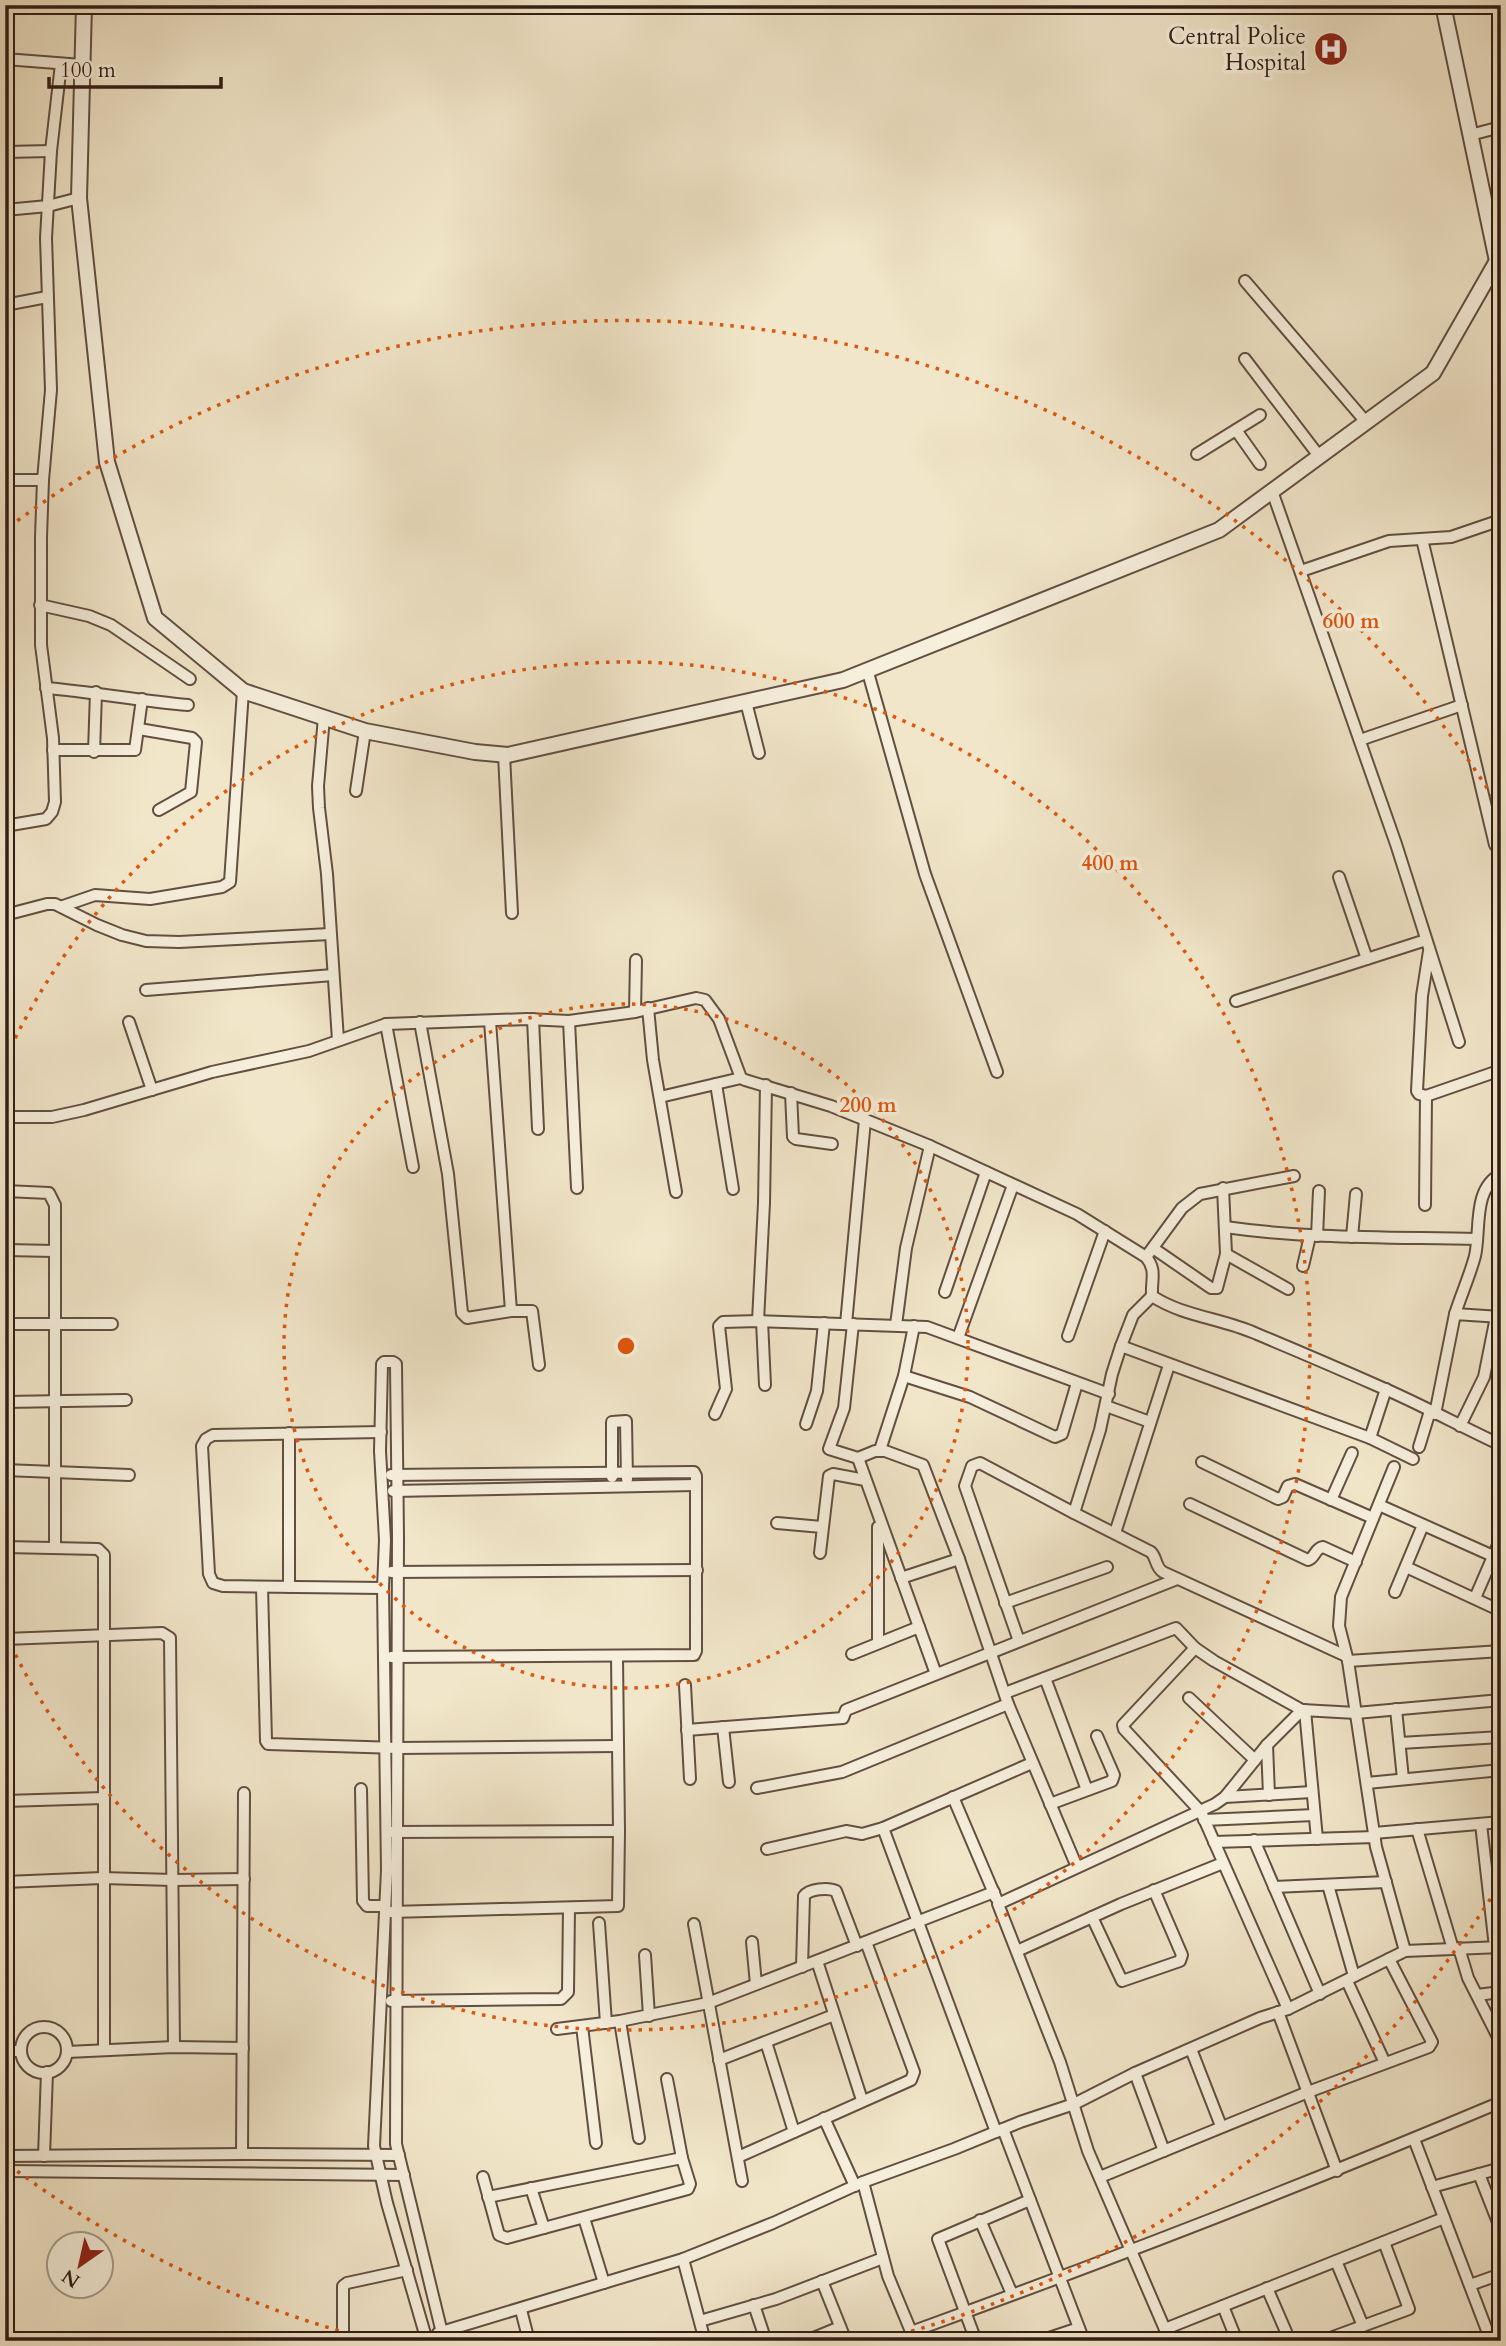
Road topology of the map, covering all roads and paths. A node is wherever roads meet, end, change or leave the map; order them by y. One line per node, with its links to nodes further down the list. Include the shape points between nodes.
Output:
1 (84, 5): 5 (street)
2 (1443, 5): 7 (street)
3 (5, 59): 4 (street)
4 (61, 64): 5 (street); 8 (street)
5 (82, 65): 10 (street)
6 (1501, 128): 7 (street)
7 (1471, 135): 13 (street)
8 (51, 151): 9 (street); 11 (street)
9 (5, 152)
10 (79, 198): 11 (street); 35 (street, via 107,462 155,618)
11 (48, 206): 12 (street); 16 (street)
12 (5, 211)
13 (1497, 236): 14 (street)
14 (1499, 264): 20 (street, via 1433,373)
15 (1245, 281): 20 (street)
16 (47, 297): 17 (street); 26 (street, via 51,390)
17 (5, 306)
18 (1245, 359): 23 (street)
19 (1259, 415): 21 (street)
20 (1366, 422): 23 (street)
21 (1236, 430): 22 (street); 24 (street)
22 (1197, 454)
23 (1319, 456): 27 (street)
24 (1260, 464)
25 (5, 480): 26 (street)
26 (43, 480): 31 (street)
27 (1272, 491): 30 (street); 32 (street, via 1219,530)
28 (1501, 520): 29 (street, via 1451,537)
29 (1422, 539): 30 (street, via 1389,541); 40 (street)
30 (1301, 571): 44 (street)
31 (40, 605): 33 (street, via 111,625); 34 (street)
32 (867, 669): 38 (street, via 843,680); 75 (street, via 925,874)
33 (190, 679)
34 (47, 688): 36 (street); 45 (street)
35 (243, 691): 41 (street); 54 (street, via 230,882 150,899 95,895)
36 (96, 692): 37 (street); 46 (street)
37 (142, 699): 39 (street); 42 (street)
38 (746, 702): 47 (street); 48 (street)
39 (188, 705)
40 (1462, 705): 44 (street); 52 (street)
41 (324, 717): 43 (street); 57 (street, via 318,786)
42 (139, 729): 46 (street, via 132,751); 50 (street, via 196,742 191,792)
43 (365, 730): 48 (street); 49 (street)
44 (1360, 740): 58 (street)
45 (53, 750): 46 (street); 51 (street, via 52,812 46,819)
46 (94, 752)
47 (760, 753)
48 (504, 755): 55 (street)
49 (356, 791)
50 (159, 810)
51 (5, 826)
52 (1495, 845)
53 (1339, 877): 59 (street)
54 (63, 906): 56 (street, via 47,904); 57 (street, via 97,925 146,941)
55 (512, 913)
56 (5, 915)
57 (330, 934): 61 (street)
58 (1428, 944): 59 (street); 73 (street); 81 (street, via 1416,1086 1419,1094)
59 (1367, 959): 63 (street)
60 (636, 960): 65 (street)
61 (333, 975): 62 (street); 72 (street)
62 (146, 990)
63 (1236, 1001)
64 (648, 1008): 65 (street); 76 (street, via 705,1000 719,1019); 82 (street)
65 (635, 1012): 68 (street)
66 (533, 1019): 67 (street); 68 (street); 85 (street)
67 (490, 1021): 70 (street); 114 (street)
68 (569, 1021): 93 (street)
69 (129, 1022): 79 (street)
70 (420, 1022): 71 (street); 114 (street, via 448,1174 462,1313 467,1318)
71 (386, 1024): 72 (street); 88 (street)
72 (338, 1040): 79 (street)
73 (1459, 1042)
74 (1501, 1070): 81 (street)
75 (997, 1072)
76 (741, 1078): 77 (street); 78 (street)
77 (716, 1084): 82 (street); 95 (street)
78 (766, 1085): 80 (street); 117 (street)
79 (152, 1090): 83 (street, via 52,1117)
80 (791, 1093): 84 (street); 86 (street, via 793,1137)
81 (1426, 1096): 100 (street)
82 (660, 1097): 98 (street)
83 (5, 1118)
84 (865, 1120): 87 (street); 122 (street)
85 (538, 1129)
86 (832, 1144)
87 (930, 1146): 89 (street); 123 (street, via 906,1248)
88 (413, 1167)
89 (985, 1172): 92 (street); 112 (street)
90 (1501, 1174): 105 (street, via 1481,1198)
91 (1294, 1176): 94 (street)
92 (1013, 1185): 102 (street); 126 (street)
93 (577, 1188)
94 (1223, 1188): 101 (street); 108 (street, via 1191,1200)
95 (733, 1189)
96 (5, 1191): 107 (street, via 49,1193 55,1205)
97 (1319, 1191): 103 (street)
98 (676, 1192)
99 (1356, 1194): 104 (street)
100 (1425, 1205)
101 (1225, 1227): 103 (street); 109 (street)
102 (1105, 1231): 108 (street); 125 (street)
103 (1314, 1236): 104 (street); 110 (street)
104 (1352, 1237): 105 (street)
105 (1477, 1239): 115 (street)
106 (5, 1250): 107 (street)
107 (55, 1251): 120 (street)
108 (1149, 1252): 109 (street, via 1214,1289 1219,1286); 113 (street)
109 (1226, 1254): 111 (street)
110 (1303, 1266)
111 (1288, 1289)
112 (945, 1292)
113 (1152, 1296): 127 (street, via 1133,1315); 133 (street)
114 (511, 1311): 129 (street, via 532,1311)
115 (1455, 1314): 116 (street); 139 (street)
116 (1498, 1317): 143 (street, via 1484,1377)
117 (760, 1321): 118 (street); 132 (street); 140 (street, via 719,1326 726,1389)
118 (824, 1323): 122 (street); 142 (street, via 817,1391)
119 (5, 1324): 120 (street)
120 (55, 1324): 121 (street); 137 (street)
121 (112, 1324)
122 (850, 1324): 123 (street); 151 (street, via 844,1408 829,1449)
123 (896, 1325): 124 (street)
124 (914, 1326): 126 (street); 130 (street)
125 (1068, 1336)
126 (958, 1338): 131 (street)
127 (1121, 1346): 128 (street); 134 (street)
128 (1169, 1364): 141 (street); 146 (street)
129 (539, 1365)
130 (904, 1376): 131 (street, via 970,1397 1055,1437 1062,1434); 149 (street)
131 (1077, 1383): 134 (street)
132 (765, 1385)
133 (1386, 1389): 139 (street); 146 (street)
134 (1109, 1394): 138 (street)
135 (126, 1400): 137 (street)
136 (5, 1402): 137 (street)
137 (56, 1402): 156 (street)
138 (1105, 1406): 141 (street); 173 (street)
139 (1432, 1412): 143 (street); 148 (street)
140 (715, 1414)
141 (1150, 1422): 179 (street)
142 (806, 1424)
143 (1460, 1426): 147 (street)
144 (381, 1432): 145 (street); 161 (street); 162 (street, via 382,1364 393,1362)
145 (289, 1433): 194 (street, via 213,1434 202,1446 209,1574 213,1583 223,1586); 195 (street)
146 (1370, 1438): 152 (street)
147 (1501, 1445)
148 (1419, 1447)
149 (880, 1450): 151 (street); 185 (street, via 923,1465)
150 (1352, 1452): 170 (street)
151 (858, 1458): 163 (street)
152 (1413, 1459)
153 (1202, 1462): 170 (street, via 1278,1499 1291,1484)
154 (1394, 1467): 172 (street)
155 (5, 1470): 156 (street)
156 (55, 1472): 160 (street); 182 (street)
157 (627, 1472): 158 (street); 158 (street, via 626,1421 612,1422); 164 (street, via 690,1472 696,1476); 165 (street)
158 (612, 1473): 159 (street); 166 (street)
159 (524, 1474): 162 (street); 167 (street)
160 (129, 1475)
161 (382, 1475): 162 (street); 168 (street)
162 (397, 1475): 169 (street)
163 (865, 1480): 175 (street); 178 (street, via 829,1475)
164 (695, 1485): 165 (street); 189 (street)
165 (628, 1486): 166 (street)
166 (612, 1487): 167 (street)
167 (525, 1488): 169 (street)
168 (383, 1491): 169 (street); 190 (street)
169 (398, 1491): 191 (street)
170 (1331, 1500): 174 (street)
171 (1190, 1504): 186 (street, via 1308,1560 1323,1547)
172 (1379, 1505): 174 (street); 177 (street)
173 (1074, 1513): 179 (street); 199 (street, via 980,1463 972,1466 965,1486)
174 (1373, 1518): 186 (street)
175 (878, 1519): 192 (street); 205 (street)
176 (777, 1522): 178 (street)
177 (1423, 1525): 184 (street); 188 (street)
178 (822, 1527): 183 (street)
179 (1115, 1533): 193 (street, via 1151,1552 1159,1570)
180 (1501, 1538): 184 (street)
181 (5, 1547): 182 (street)
182 (55, 1547): 202 (street, via 102,1551)
183 (820, 1553)
184 (1493, 1556): 198 (street)
185 (959, 1559): 192 (street); 208 (street)
186 (1356, 1562): 213 (street, via 1339,1608)
187 (1107, 1567): 199 (street)
188 (1406, 1567): 197 (street); 198 (street)
189 (696, 1570): 191 (street); 211 (street, via 694,1655)
190 (384, 1572): 191 (street); 196 (street)
191 (398, 1572): 210 (street)
192 (901, 1578): 201 (street)
193 (1177, 1579): 204 (street); 213 (street)
194 (262, 1587): 195 (street); 230 (street, via 268,1744)
195 (289, 1587): 196 (street)
196 (383, 1588): 212 (street)
197 (1395, 1592)
198 (1475, 1598): 200 (street)
199 (1005, 1603): 204 (street)
200 (1501, 1611)
201 (919, 1627): 205 (street); 214 (street)
202 (105, 1635): 203 (street); 246 (street); 268 (street, via 162,1633 170,1638)
203 (5, 1639)
204 (1019, 1641): 208 (street)
205 (878, 1643): 209 (street)
206 (1195, 1648): 215 (street, via 1176,1628); 221 (street, via 1236,1676); 250 (street, via 1123,1725)
207 (1501, 1651): 213 (street)
208 (991, 1652): 214 (street); 218 (street)
209 (852, 1654)
210 (398, 1656): 211 (street); 212 (street); 230 (street)
211 (617, 1656): 229 (street)
212 (385, 1657): 230 (street)
213 (1347, 1659): 222 (street)
214 (936, 1674): 223 (street, via 846,1710 841,1719)
215 (1045, 1678): 218 (street); 240 (street)
216 (685, 1685): 224 (street)
217 (1189, 1698): 231 (street)
218 (1006, 1699): 232 (street); 238 (street, via 842,1772)
219 (1501, 1700): 220 (street)
220 (1396, 1709): 222 (street); 227 (street)
221 (1303, 1710): 222 (street); 228 (street); 241 (street)
222 (1356, 1713): 237 (street)
223 (723, 1727): 224 (street); 236 (street)
224 (687, 1730): 234 (street)
225 (1097, 1737): 240 (street, via 1114,1779)
226 (1501, 1737): 227 (street)
227 (1400, 1743): 235 (street)
228 (1267, 1745): 231 (street); 243 (street)
229 (618, 1746): 230 (street); 255 (street)
230 (392, 1748): 256 (street)
231 (1255, 1760): 245 (street)
232 (1032, 1763): 244 (street); 248 (street)
233 (1501, 1770): 235 (street)
234 (690, 1779)
235 (1403, 1779): 237 (street)
236 (729, 1782)
237 (1367, 1783): 257 (street)
238 (757, 1788)
239 (361, 1789): 277 (street, via 363,1901)
240 (1087, 1790): 248 (street)
241 (1312, 1792): 243 (street); 249 (street)
242 (244, 1793): 267 (street)
243 (1269, 1795): 245 (street)
244 (953, 1797): 253 (street); 274 (street)
245 (1225, 1797): 250 (street)
246 (104, 1798): 247 (street); 266 (street)
247 (5, 1801)
248 (1049, 1804): 263 (street)
249 (1314, 1815): 250 (street); 258 (street)
250 (1203, 1816): 260 (street); 263 (street)
251 (1501, 1822): 252 (street)
252 (1481, 1824): 254 (street); 265 (street)
253 (883, 1828): 261 (street, via 862,1834 845,1830); 280 (street)
254 (1416, 1829): 257 (street); 286 (street)
255 (619, 1831): 256 (street); 276 (street, via 618,1906)
256 (392, 1832): 277 (street); 278 (street)
257 (1374, 1835): 258 (street); 270 (street)
258 (1317, 1839): 259 (street)
259 (1254, 1840): 260 (street); 272 (street)
260 (1214, 1842): 262 (street)
261 (768, 1849)
262 (1223, 1863): 273 (street); 301 (street)
263 (1077, 1867): 275 (street)
264 (1501, 1873): 265 (street)
265 (1487, 1874): 285 (street)
266 (103, 1878): 268 (street); 269 (street); 313 (street)
267 (244, 1879): 268 (street); 311 (street)
268 (173, 1880): 310 (street)
269 (5, 1882)
270 (1386, 1882): 271 (street); 288 (street)
271 (1328, 1885): 272 (street); 293 (street)
272 (1274, 1887): 296 (street)
273 (1154, 1890): 279 (street); 279 (street, via 1182,1955 1180,1961 1122,1981)
274 (994, 1892): 275 (street); 280 (street)
275 (998, 1904): 287 (street)
276 (569, 1908): 278 (street); 299 (street, via 565,1997)
277 (385, 1909): 278 (street); 298 (street)
278 (397, 1913): 299 (street)
279 (1092, 1917): 287 (street)
280 (918, 1920): 284 (street); 328 (street)
281 (600, 1923): 305 (street)
282 (694, 1924): 300 (street)
283 (752, 1942): 294 (street)
284 (862, 1944): 291 (street); 292 (street, via 834,1889 807,1892); 323 (street, via 914,2072 912,2080)
285 (1498, 1947): 286 (street)
286 (1456, 1948): 288 (street); 297 (street)
287 (1017, 1951): 325 (street)
288 (1405, 1951): 290 (street)
289 (645, 1955): 303 (street)
290 (1389, 1959): 293 (street); 318 (street, via 1432,2042)
291 (817, 1961): 292 (street); 302 (street)
292 (802, 1967): 294 (street)
293 (1351, 1978): 296 (street); 318 (street)
294 (756, 1984): 300 (street)
295 (1501, 1992): 297 (street)
296 (1320, 1994): 301 (street)
297 (1477, 1995): 309 (street)
298 (381, 2000): 299 (street); 335 (street)
299 (397, 2001): 336 (street)
300 (708, 2003): 303 (street); 317 (street)
301 (1283, 2010): 312 (street); 322 (street)
302 (834, 2015): 308 (street); 323 (street)
303 (649, 2016): 304 (street)
304 (620, 2021): 305 (street); 330 (street)
305 (606, 2023): 306 (street)
306 (582, 2026): 307 (street); 332 (street)
307 (557, 2029)
308 (766, 2042): 317 (street); 329 (street)
309 (1501, 2043)
310 (174, 2047): 311 (street); 313 (street)
311 (243, 2048): 334 (street)
312 (1191, 2049): 320 (street); 327 (street)
313 (104, 2050): 316 (street)
314 (5, 2051): 315 (street)
315 (21, 2051): 316 (street, via 28,2034 44,2027 61,2035); 319 (street, via 29,2067)
316 (67, 2052): 319 (street, via 60,2066)
317 (719, 2060): 339 (street)
318 (1385, 2063): 322 (street)
319 (47, 2072): 338 (street)
320 (1135, 2073): 325 (street); 333 (street)
321 (667, 2079): 340 (street)
322 (1308, 2092): 327 (street); 344 (street)
323 (862, 2100): 326 (street)
324 (1501, 2102): 331 (street)
325 (1074, 2104): 328 (street); 349 (street)
326 (824, 2118): 329 (street); 351 (street)
327 (1221, 2126): 333 (street)
328 (999, 2130): 351 (street); 355 (street)
329 (794, 2132): 339 (street)
330 (639, 2138)
331 (1414, 2139): 344 (street); 352 (street)
332 (596, 2143)
333 (1164, 2151): 349 (street)
334 (242, 2154): 335 (street); 338 (street)
335 (376, 2155): 336 (street); 346 (street)
336 (398, 2155): 347 (street)
337 (5, 2156): 338 (street)
338 (46, 2156): 343 (street)
339 (738, 2157): 350 (street)
340 (682, 2158): 353 (street); 356 (street, via 688,2189)
341 (1501, 2168): 345 (street)
342 (5, 2171): 343 (street)
343 (48, 2171): 346 (street)
344 (1337, 2171): 362 (street)
345 (1479, 2174): 352 (street); 360 (street)
346 (381, 2175): 347 (street); 366 (street)
347 (404, 2175): 384 (street)
348 (483, 2177): 354 (street)
349 (1100, 2177): 362 (street)
350 (743, 2181)
351 (859, 2184): 363 (street); 364 (street)
352 (1432, 2187): 357 (street)
353 (531, 2188): 354 (street); 359 (street)
354 (488, 2197): 359 (street, via 502,2238)
355 (1030, 2200): 358 (street); 368 (street)
356 (584, 2218): 359 (street); 370 (street)
357 (1444, 2218): 361 (street); 371 (street)
358 (980, 2220): 373 (street); 377 (street, via 938,2239)
359 (544, 2228)
360 (1501, 2230)
361 (1384, 2242): 365 (street); 379 (street, via 1409,2308)
362 (1133, 2250): 368 (street); 382 (street)
363 (883, 2258): 369 (street); 383 (street)
364 (683, 2259): 370 (street); 378 (street)
365 (1336, 2261): 372 (street); 379 (street)
366 (407, 2270): 385 (street); 386 (street, via 343,2286)
367 (1501, 2274): 371 (street)
368 (1059, 2277): 373 (street); 381 (street)
369 (822, 2281): 374 (street); 380 (street)
370 (604, 2283): 376 (street)
371 (1469, 2285): 399 (street)
372 (1267, 2288): 375 (street); 397 (street)
373 (1012, 2294): 377 (street)
374 (754, 2305): 378 (street); 389 (street)
375 (1223, 2306): 382 (street); 396 (street)
376 (521, 2310): 384 (street); 387 (street)
377 (965, 2312): 383 (street); 392 (street)
378 (700, 2321): 388 (street)
379 (1363, 2326): 398 (street)
380 (840, 2327): 390 (street); 391 (street)
381 (1079, 2328): 393 (street); 394 (street)
382 (1165, 2329): 395 (street)
383 (913, 2336)
384 (443, 2337): 385 (street)
385 (426, 2339)
386 (343, 2341)
387 (529, 2341)
388 (705, 2341)
389 (766, 2341)
390 (806, 2341)
391 (846, 2341)
392 (976, 2341)
393 (1040, 2341)
394 (1084, 2341)
395 (1170, 2341)
396 (1237, 2341)
397 (1290, 2341)
398 (1322, 2341)
399 (1491, 2341)

